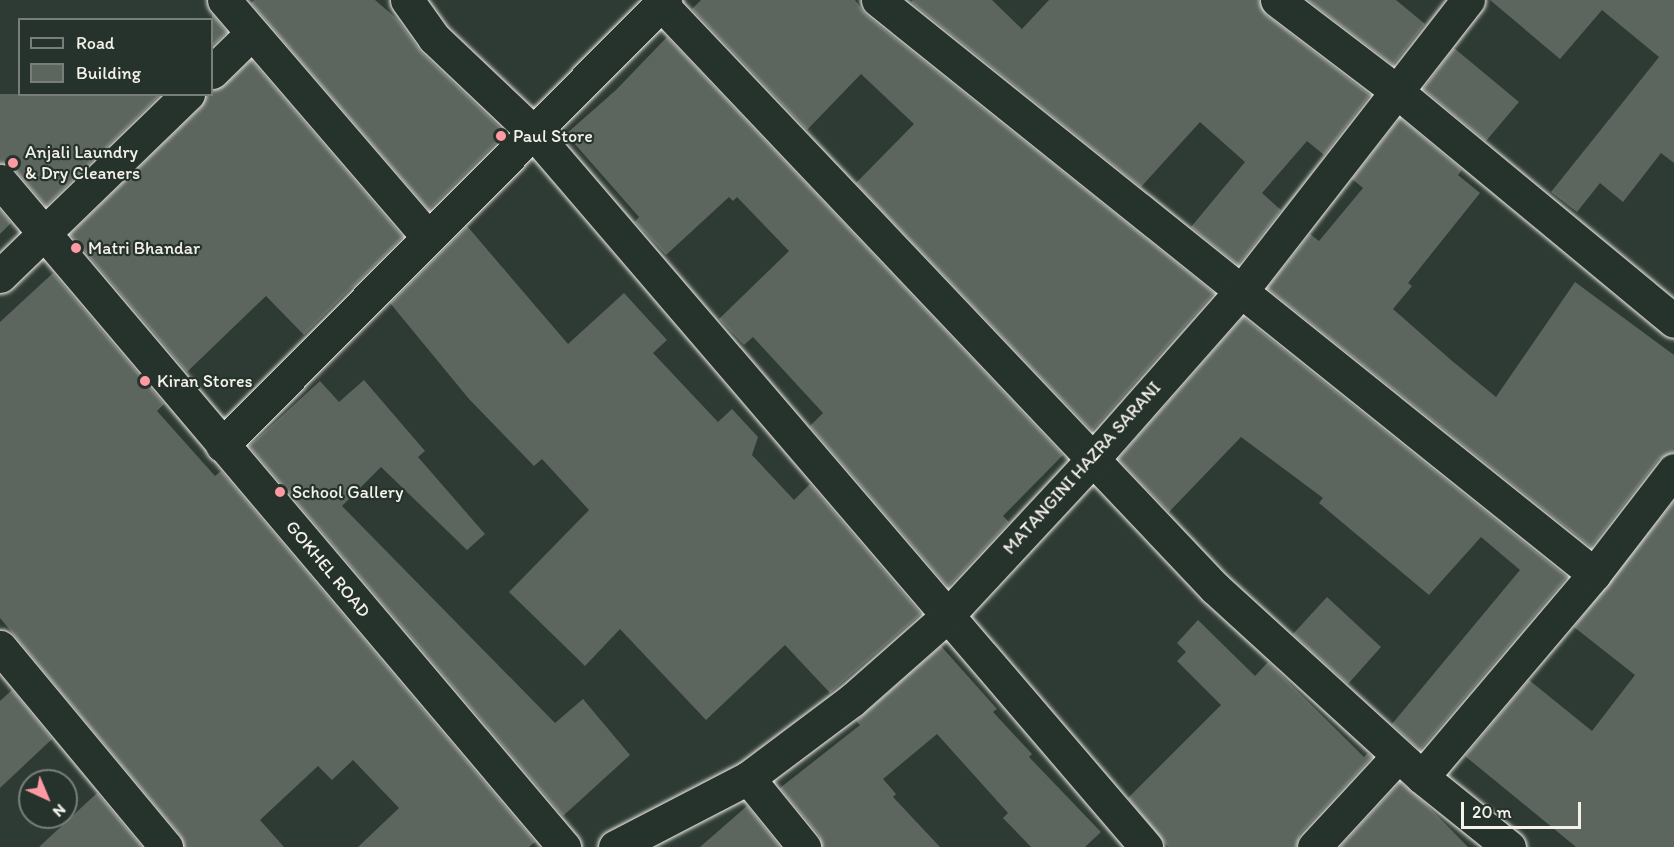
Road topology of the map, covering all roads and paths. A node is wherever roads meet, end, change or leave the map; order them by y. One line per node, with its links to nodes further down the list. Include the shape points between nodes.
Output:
1 (224, 0): 7 (street)
2 (406, 0): 11 (street, via 434,38)
3 (878, 0): 16 (street)
4 (1277, 0): 9 (street)
5 (1468, 0): 9 (street, MATANGINI HAZRA SARANI)
6 (663, 2): 11 (street); 19 (street)
7 (250, 34): 8 (street); 14 (street)
8 (213, 71)
9 (1395, 90): 16 (street, MATANGINI HAZRA SARANI); 17 (street)
10 (186, 96): 13 (street)
11 (533, 132): 14 (street); 22 (street)
12 (0, 181): 13 (street, GOKHEL ROAD)
13 (44, 233): 15 (street); 18 (street, GOKHEL ROAD)
14 (428, 237): 18 (street)
15 (0, 276)
16 (1242, 290): 19 (street, MATANGINI HAZRA SARANI); 21 (street)
17 (1674, 321)
18 (222, 445): 28 (street, GOKHEL ROAD)
19 (1092, 460): 22 (street, MATANGINI HAZRA SARANI); 24 (street, via 1215,588)
20 (1674, 470): 21 (street)
21 (1594, 574): 25 (street)
22 (946, 617): 26 (street, MATANGINI HAZRA SARANI, via 852,700); 31 (street)
23 (0, 647): 27 (street)
24 (1398, 756): 25 (street); 32 (street)
25 (1422, 777): 33 (street)
26 (748, 778): 29 (street, MATANGINI HAZRA SARANI); 30 (street)
27 (166, 847)
28 (564, 847)
29 (615, 847)
30 (804, 847)
31 (1146, 847)
32 (1314, 847)
33 (1509, 847)

